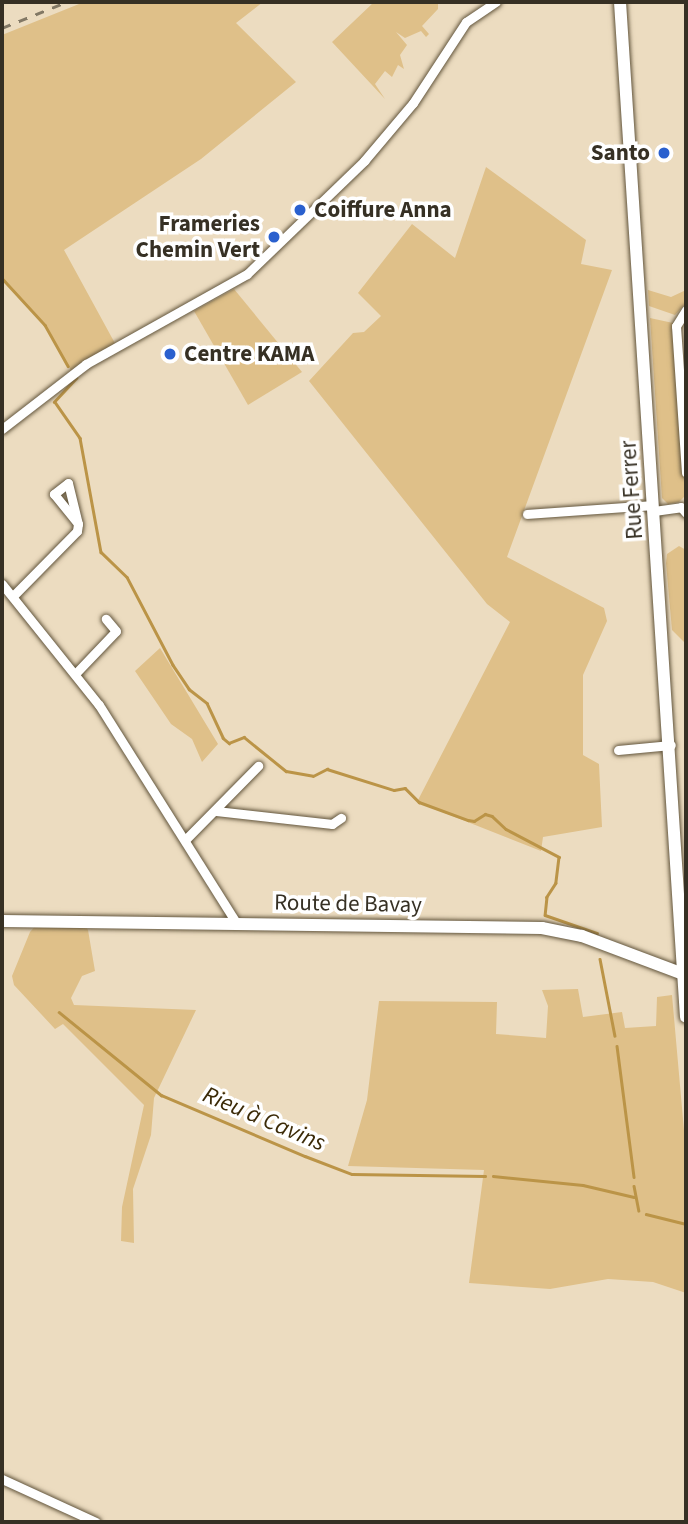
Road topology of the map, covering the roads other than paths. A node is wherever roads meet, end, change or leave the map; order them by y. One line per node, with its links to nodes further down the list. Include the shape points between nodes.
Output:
1 (496, 2): 5 (street, via 466,22 414,103 364,161 247,274 86,364)
2 (620, 2): 9 (main road, Rue Ferrer)
3 (686, 310): 4 (street, via 676,326)
4 (683, 380): 6 (street)
5 (2, 429)
6 (686, 466): 7 (street)
7 (686, 473)
8 (684, 507): 9 (street)
9 (653, 508): 10 (street); 16 (main road, Rue Ferrer)
10 (527, 514)
11 (78, 524): 13 (street, via 74,535)
12 (2, 584): 13 (street)
13 (13, 596): 15 (street)
14 (106, 619): 15 (street, via 116,631)
15 (75, 674): 21 (street)
16 (671, 745): 17 (street); 24 (main road, Rue Ferrer)
17 (618, 750)
18 (258, 766): 19 (street)
19 (216, 811): 20 (street, via 332,824); 21 (street)
20 (341, 818)
21 (186, 839): 23 (street)
22 (2, 921): 23 (main road, Route de Bavay)
23 (237, 924): 24 (main road, Route de Bavay, via 542,928 582,936)
24 (685, 975): 25 (main road, Rue Ferrer)
25 (686, 1017)
26 (2, 1479): 27 (street)
27 (96, 1522)

